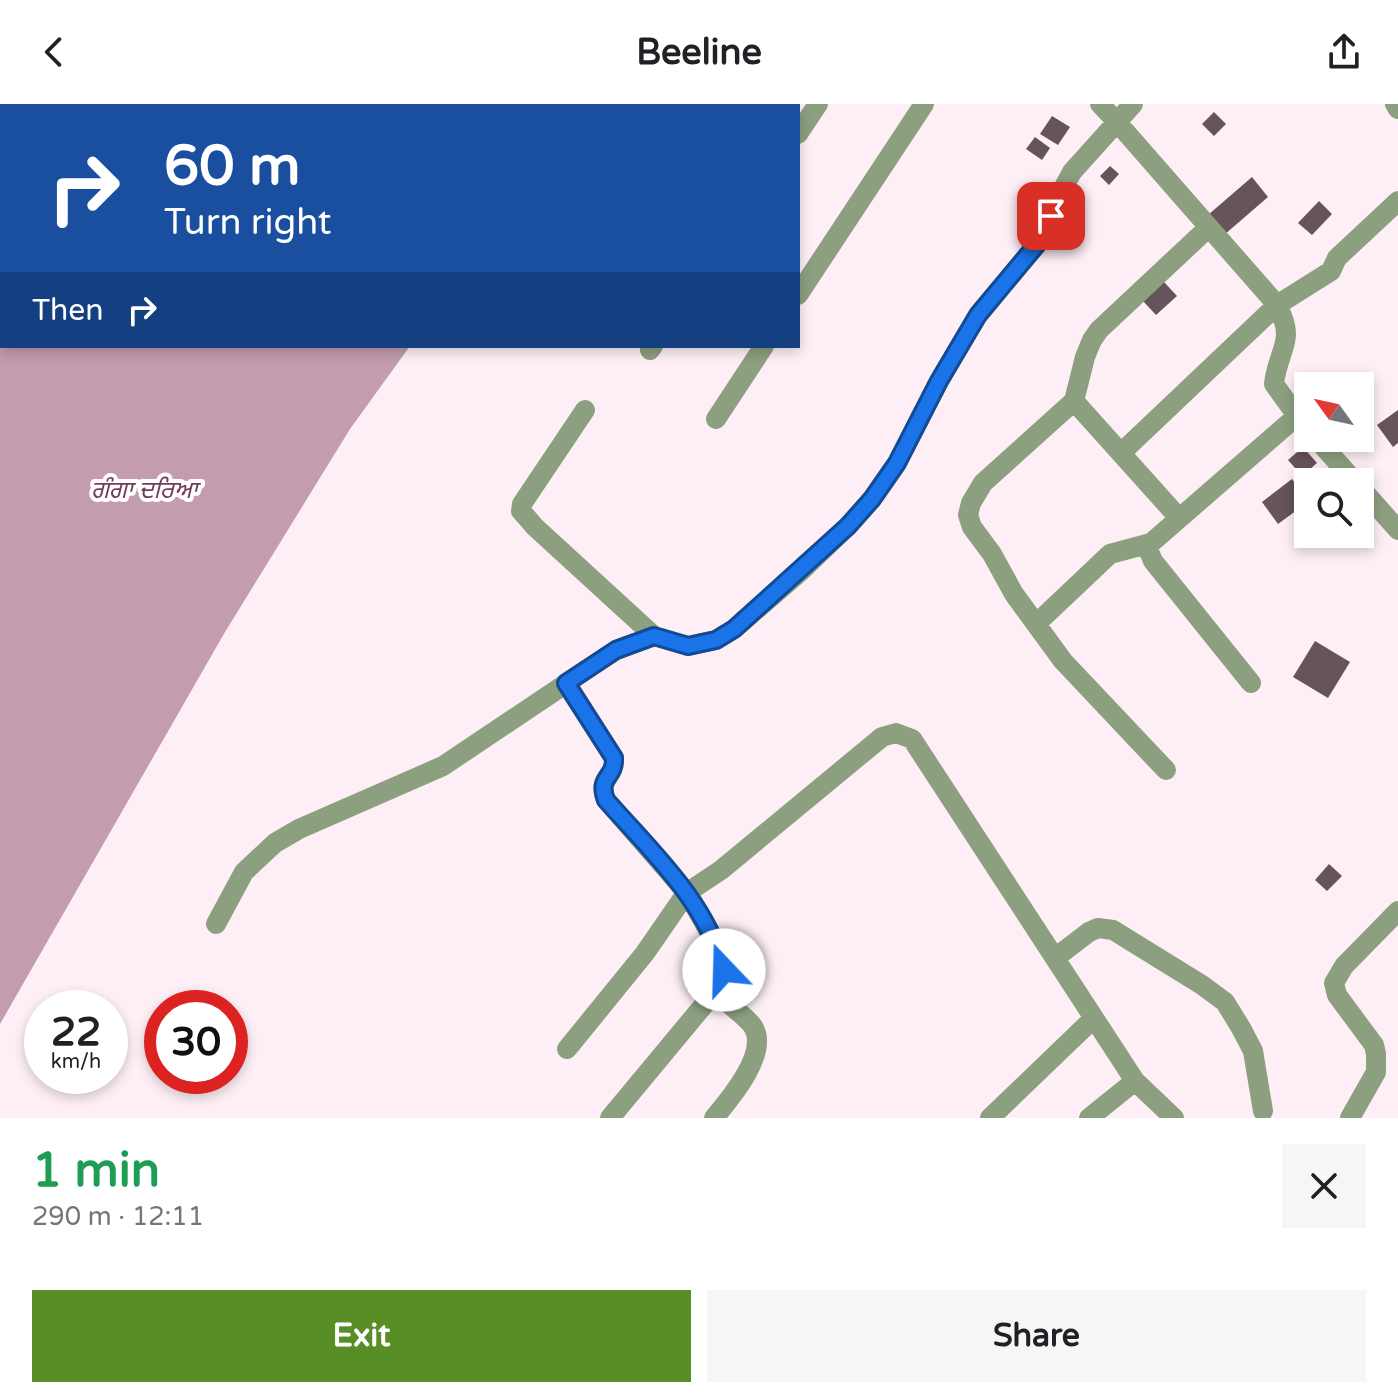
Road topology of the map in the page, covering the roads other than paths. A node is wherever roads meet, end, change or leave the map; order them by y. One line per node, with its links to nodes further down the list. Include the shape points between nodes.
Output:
1 (818, 104): 6 (street)
2 (924, 104): 9 (street)
3 (1100, 104): 5 (street)
4 (1133, 104): 5 (street)
5 (1116, 121): 8 (street); 25 (street, via 1072,172 1043,237 978,315 897,463 848,526 716,640 688,646)
6 (800, 131)
7 (1398, 201): 10 (street, via 1337,258 1331,271)
8 (1209, 227): 10 (street); 12 (street, via 1099,330 1085,357)
9 (800, 292)
10 (1277, 305): 14 (street, via 1288,333 1274,384); 18 (street)
11 (763, 348): 15 (street)
12 (1074, 401): 18 (street); 24 (street, via 983,483 968,515)
13 (585, 410): 25 (street, via 521,511)
14 (1294, 411)
15 (716, 419)
16 (1294, 428): 21 (street)
17 (1328, 452): 19 (street)
18 (1121, 453): 21 (street)
19 (1343, 468)
20 (1374, 503): 22 (street)
21 (1179, 518): 23 (street)
22 (1398, 530)
23 (1151, 543): 24 (street, via 1110,554); 27 (street, via 1153,561)
24 (1036, 624): 28 (street, via 1063,661)
25 (654, 636): 26 (street, via 616,650)
26 (566, 683): 29 (street, via 614,758 614,769 603,784 606,800); 31 (street, via 443,766 275,843 244,872)
27 (1251, 683)
28 (1166, 770)
29 (688, 894): 32 (street, via 882,737 896,733 912,739); 33 (street, via 724,970); 35 (street)
30 (1398, 911): 43 (street, via 1334,983 1376,1054 1376,1072)
31 (216, 924)
32 (1055, 958): 34 (street); 37 (street, via 1089,932 1113,930 1225,1002 1253,1051)
33 (714, 992): 38 (street); 39 (street, via 753,1026 756,1045 753,1063)
34 (1094, 1018): 36 (street); 40 (street)
35 (567, 1049)
36 (1135, 1081): 41 (street); 42 (street)
37 (1263, 1111)
38 (610, 1118)
39 (714, 1118)
40 (990, 1118)
41 (1089, 1118)
42 (1174, 1118)
43 (1350, 1118)

